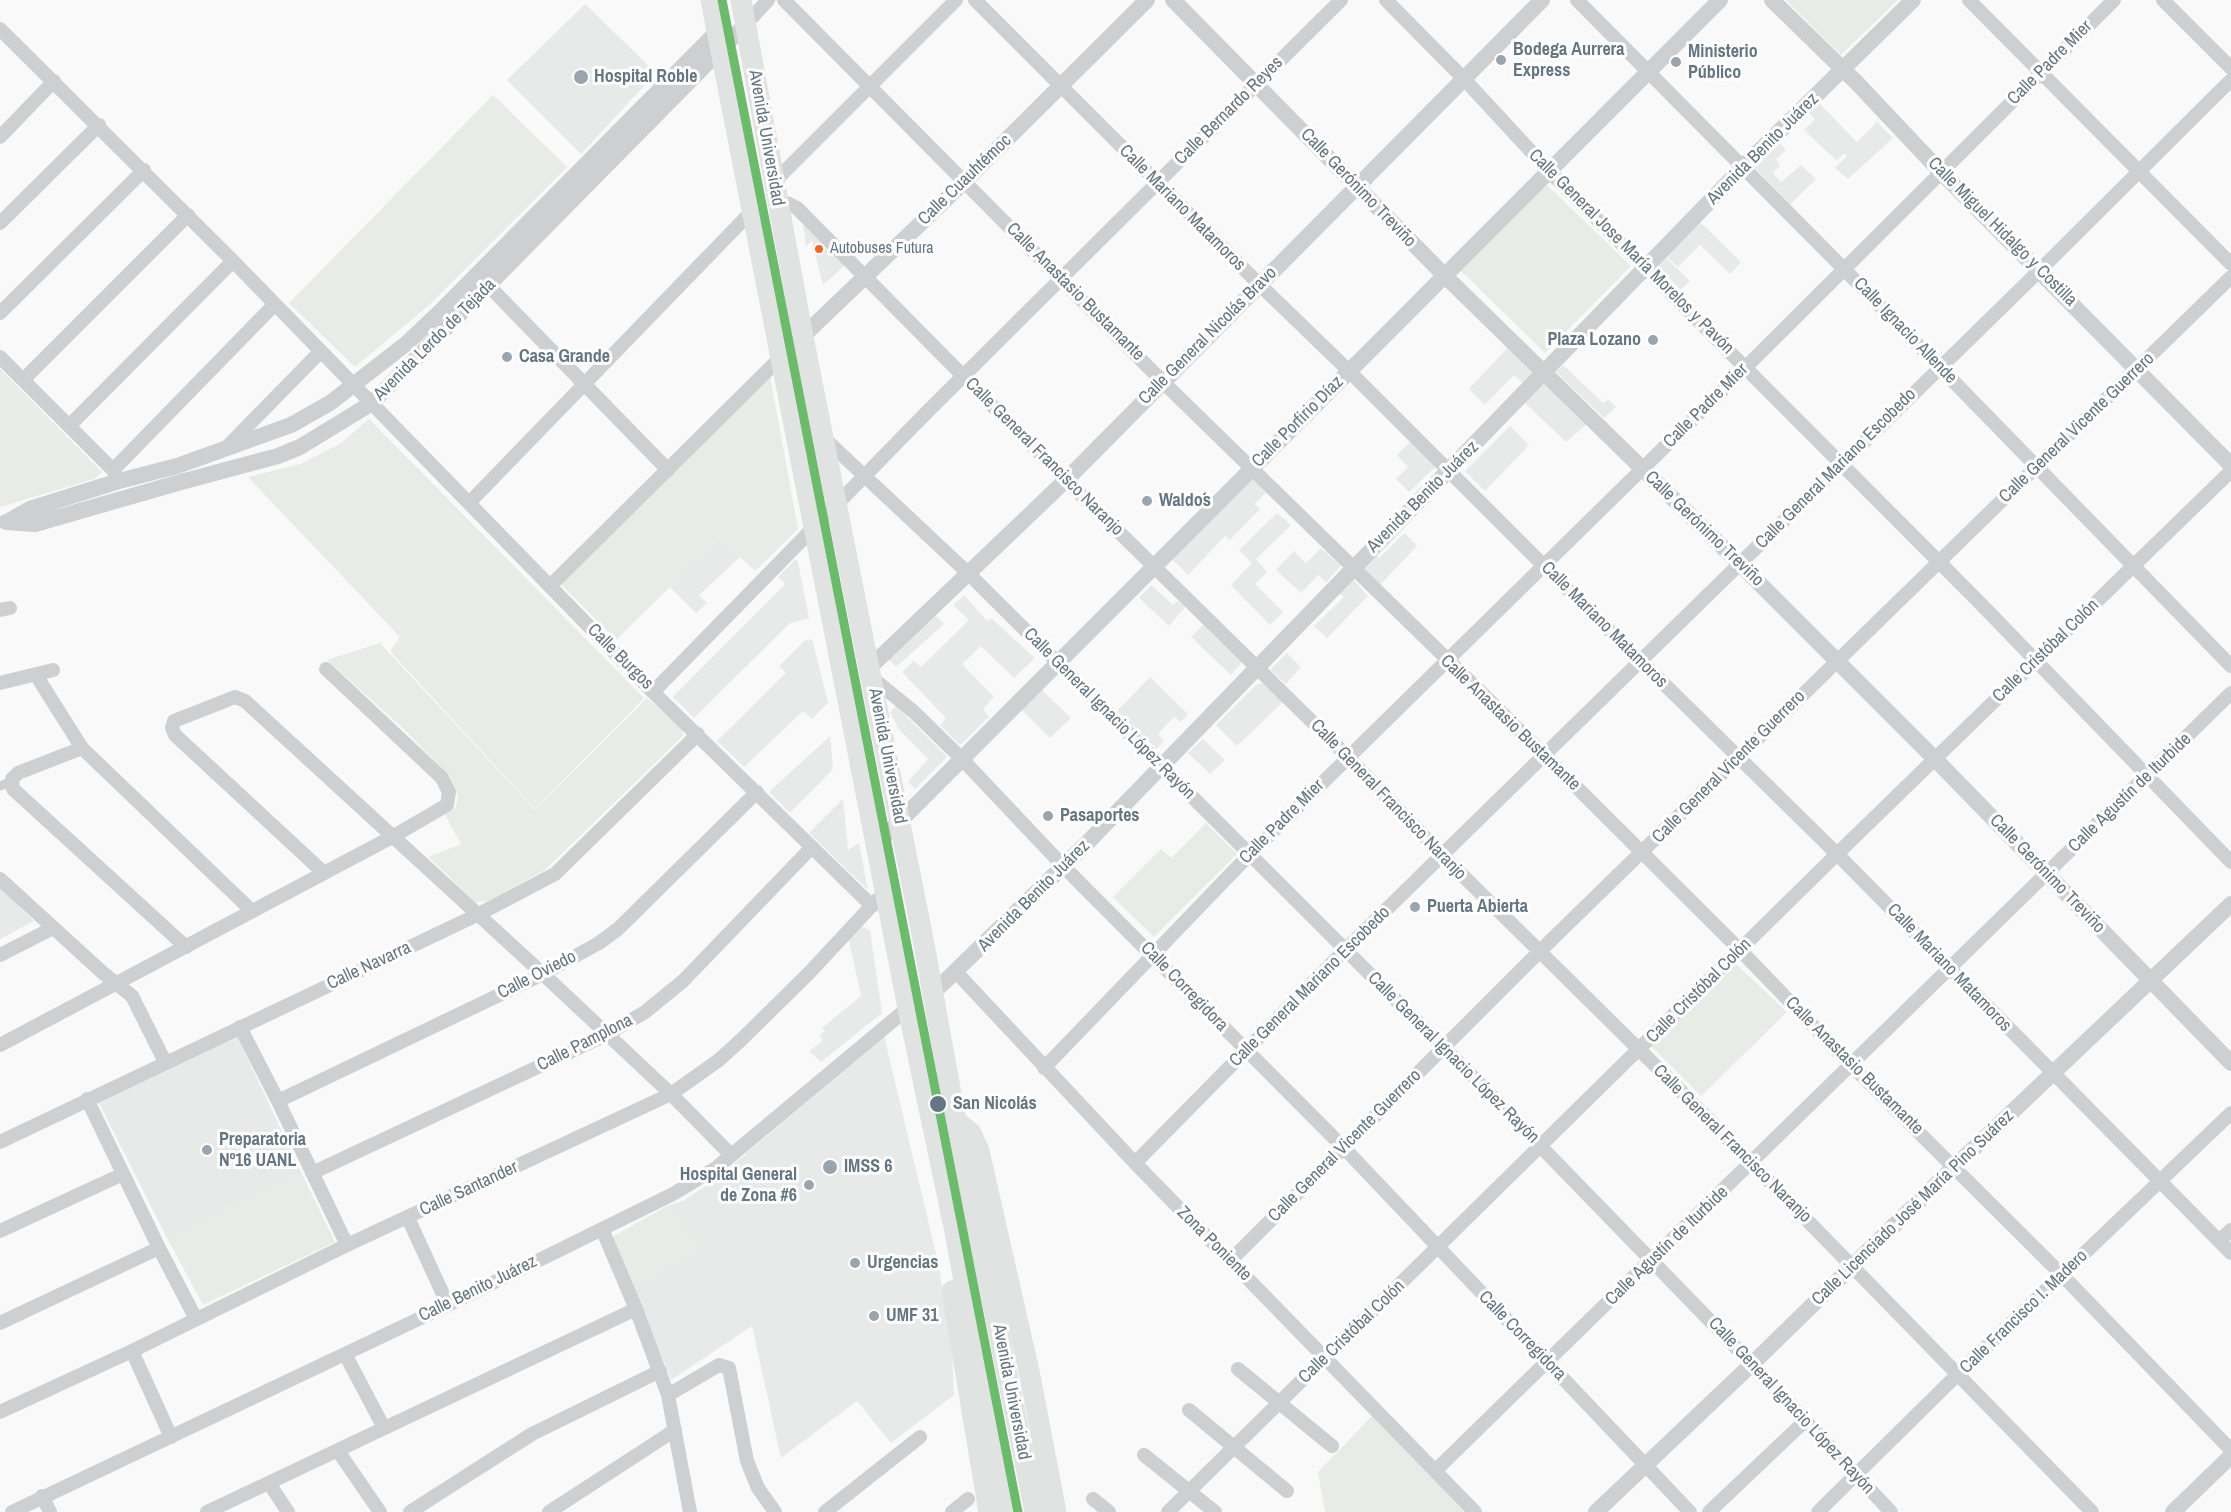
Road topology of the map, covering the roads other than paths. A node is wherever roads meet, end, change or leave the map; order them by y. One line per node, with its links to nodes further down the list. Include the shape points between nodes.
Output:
1 (711, 0): 21 (highway, Avenida Universidad)
2 (741, 0): 19 (highway, Avenida Universidad)
3 (768, 0): 19 (street)
4 (784, 0): 31 (street, Calle Anastasio Bustamante)
5 (956, 0): 31 (street)
6 (975, 0): 30 (street, Calle Mariano Matamoros)
7 (1147, 0): 30 (street, Calle Cuauhtémoc)
8 (1173, 0): 29 (street, Calle Gerónimo Treviño)
9 (1341, 0): 29 (street, Calle Bernardo Reyes)
10 (1386, 0): 26 (street, Calle General Jose María Morelos y Pavón)
11 (1542, 0): 26 (street, Calle General Nicolás Bravo)
12 (1576, 0): 24 (street, Calle Ignacio Allende)
13 (1720, 0): 24 (street, Calle Porfirio Díaz)
14 (1772, 0): 23 (street, Calle Miguel Hidalgo y Costilla)
15 (1913, 0): 23 (street, Avenida Benito Juárez)
16 (1969, 0): 25 (street)
17 (2114, 0): 25 (street, Calle Padre Mier)
18 (2163, 0): 22 (street)
19 (746, 24): 21 (street, Avenida Lerdo de Tejada); 40 (highway, Avenida Universidad)
20 (0, 29): 28 (street, Calle Burgos)
21 (719, 42): 44 (highway, Avenida Universidad); 56 (street, Avenida Lerdo de Tejada)
22 (2231, 68)
23 (1844, 70): 34 (street, Avenida Benito Juárez); 36 (street, Calle Miguel Hidalgo y Costilla)
24 (1647, 72): 34 (street, Calle Ignacio Allende); 37 (street, Calle Porfirio Díaz)
25 (2040, 73): 36 (street, Calle Padre Mier); 38 (street)
26 (1464, 79): 37 (street, Calle General Jose María Morelos y Pavón); 42 (street, Calle General Nicolás Bravo)
27 (2231, 80): 38 (street, Calle General Mariano Escobedo)
28 (54, 81): 32 (street, Calle Burgos); 33 (street)
29 (1256, 83): 41 (street, Calle Bernardo Reyes); 42 (street, Calle Gerónimo Treviño)
30 (1060, 87): 39 (street, Calle Cuauhtémoc); 41 (street, Calle Mariano Matamoros)
31 (870, 88): 39 (street, Calle Anastasio Bustamante); 40 (street)
32 (99, 125): 35 (street, Calle Burgos); 46 (street)
33 (0, 137)
34 (1743, 167): 49 (street, Avenida Benito Juárez); 50 (street, Calle Ignacio Allende)
35 (144, 170): 45 (street, Calle Burgos); 59 (street)
36 (1940, 171): 50 (street, Calle Padre Mier); 51 (street, Calle Miguel Hidalgo y Costilla)
37 (1550, 172): 49 (street, Calle General Jose María Morelos y Pavón); 52 (street, Calle Porfirio Díaz)
38 (2139, 172): 48 (street); 51 (street, Calle General Mariano Escobedo)
39 (964, 181): 53 (street, Calle Cuauhtémoc); 54 (street, Calle Anastasio Bustamante)
40 (774, 182): 43 (highway, Avenida Universidad)
41 (1158, 183): 54 (street, Calle Bernardo Reyes); 57 (street, Calle Mariano Matamoros)
42 (1358, 186): 52 (street, Calle Gerónimo Treviño); 57 (street, Calle General Nicolás Bravo)
43 (778, 203): 53 (street, Calle General Francisco Naranjo, via 797,208); 60 (highway, Avenida Universidad)
44 (752, 211): 63 (highway, Avenida Universidad); 72 (street)
45 (188, 215): 47 (street, Calle Burgos); 70 (street)
46 (0, 223)
47 (233, 261): 58 (street, Calle Burgos); 75 (street)
48 (2231, 264)
49 (1646, 268): 65 (street, Calle General Jose María Morelos y Pavón); 68 (street, Avenida Benito Juárez)
50 (1843, 268): 64 (street, Calle Ignacio Allende); 65 (street, Calle Padre Mier)
51 (2040, 270): 64 (street, Calle General Mariano Escobedo); 67 (street, Calle Miguel Hidalgo y Costilla)
52 (1445, 276): 66 (street, Calle Porfirio Díaz); 68 (street, Calle Gerónimo Treviño)
53 (866, 277): 60 (street, Calle Cuauhtémoc); 69 (street, Calle General Francisco Naranjo)
54 (1061, 277): 69 (street, Calle Bernardo Reyes); 71 (street, Calle Anastasio Bustamante)
55 (2231, 277): 67 (street, Calle General Vicente Guerrero)
56 (483, 280): 72 (street); 73 (street, Avenida Lerdo de Tejada); 74 (street, Avenida Lerdo de Tejada)
57 (1259, 284): 66 (street, Calle Mariano Matamoros); 71 (street, Calle General Nicolás Bravo)
58 (275, 304): 61 (street, Calle Burgos); 86 (street)
59 (0, 313)
60 (803, 337): 63 (street, Calle Cuauhtémoc); 76 (highway, Avenida Universidad)
61 (321, 351): 73 (street, Calle Burgos); 77 (street)
62 (0, 357): 70 (street)
63 (781, 357): 83 (street); 92 (highway, Avenida Universidad)
64 (1940, 367): 78 (street, Calle General Mariano Escobedo); 79 (street, Calle Ignacio Allende)
65 (1745, 368): 78 (street, Calle General Jose María Morelos y Pavón); 82 (street, Calle Padre Mier)
66 (1349, 371): 81 (street, Calle Porfirio Díaz); 84 (street, Calle Mariano Matamoros)
67 (2136, 371): 79 (street, Calle General Vicente Guerrero); 80 (street, Calle Miguel Hidalgo y Costilla)
68 (1546, 373): 82 (street, Calle Gerónimo Treviño); 84 (street, Avenida Benito Juárez)
69 (963, 376): 87 (street, Calle Bernardo Reyes); 88 (street, Calle General Francisco Naranjo)
70 (23, 381): 75 (street)
71 (1163, 382): 81 (street, Calle Anastasio Bustamante); 88 (street, Calle General Nicolás Bravo)
72 (584, 384): 83 (street); 90 (street)
73 (355, 385): 74 (street, Calle Burgos); 77 (street, Avenida Lerdo de Tejada, via 291,425)
74 (372, 404): 90 (street, Calle Burgos); 91 (street, Avenida Lerdo de Tejada, via 278,456 35,524)
75 (69, 426): 86 (street)
76 (824, 438): 87 (street, Calle General Ignacio López Rayón); 89 (highway, Avenida Universidad)
77 (227, 447): 86 (street, Avenida Lerdo de Tejada, via 177,466)
78 (1842, 464): 93 (street, Calle General Jose María Morelos y Pavón); 94 (street, Calle General Mariano Escobedo)
79 (2037, 465): 93 (street, Calle General Vicente Guerrero); 97 (street, Calle Ignacio Allende)
80 (2231, 465)
81 (1253, 467): 95 (street, Calle Porfirio Díaz); 98 (street, Calle Anastasio Bustamante)
82 (1642, 468): 94 (street, Calle Gerónimo Treviño); 96 (street, Calle Padre Mier)
83 (668, 470): 100 (street)
84 (1450, 471): 96 (street, Calle Mariano Matamoros); 98 (street, Avenida Benito Juárez)
85 (2231, 471): 97 (street, Calle Cristóbal Colón)
86 (116, 475): 91 (street, Avenida Lerdo de Tejada)
87 (864, 477): 89 (street, Calle Bernardo Reyes); 99 (street, Calle General Ignacio López Rayón)
88 (1066, 480): 95 (street, Calle General Francisco Naranjo); 99 (street, Calle General Nicolás Bravo)
89 (837, 502): 92 (street, Calle Bernardo Reyes); 110 (highway, Avenida Universidad)
90 (469, 503): 100 (street, Calle Burgos)
91 (3, 523)
92 (813, 528): 113 (street, Calle Bernardo Reyes); 128 (highway, Avenida Universidad)
93 (1938, 563): 103 (street, Calle General Vicente Guerrero); 104 (street, Calle General Jose María Morelos y Pavón)
94 (1740, 564): 102 (street, Calle General Mariano Escobedo); 103 (street, Calle Gerónimo Treviño)
95 (1155, 566): 105 (street, Calle Porfirio Díaz); 107 (street, Calle General Francisco Naranjo)
96 (1543, 566): 101 (street, Calle Padre Mier); 102 (street, Calle Mariano Matamoros)
97 (2134, 566): 104 (street, Calle Cristóbal Colón); 106 (street, Calle Ignacio Allende)
98 (1353, 568): 101 (street, Calle Anastasio Bustamante); 107 (street, Avenida Benito Juárez)
99 (969, 574): 105 (street, Calle General Ignacio López Rayón); 110 (street, Calle General Nicolás Bravo)
100 (550, 586): 113 (street, Calle Burgos)
101 (1446, 660): 117 (street, Calle Anastasio Bustamante); 118 (street, Calle Padre Mier)
102 (1640, 661): 117 (street, Calle General Mariano Escobedo); 119 (street, Calle Mariano Matamoros)
103 (1838, 661): 119 (street, Calle General Vicente Guerrero); 121 (street, Calle Gerónimo Treviño)
104 (2036, 662): 121 (street, Calle Cristóbal Colón); 123 (street, Calle General Jose María Morelos y Pavón)
105 (1058, 663): 120 (street, Calle Porfirio Díaz); 122 (street, Calle General Ignacio López Rayón)
106 (2231, 666)
107 (1257, 668): 118 (street, Calle General Francisco Naranjo); 122 (street, Avenida Benito Juárez)
108 (326, 669): 127 (street, via 447,786 449,796 443,809)
109 (53, 670): 111 (street)
110 (870, 673): 120 (street, Calle Corregidora); 126 (highway, Avenida Universidad)
111 (36, 675): 112 (street); 116 (street)
112 (0, 683)
113 (653, 692): 115 (street, Calle Burgos)
114 (2231, 693): 123 (street, Calle Agustín de Iturbide)
115 (698, 734): 125 (street, Calle Burgos); 142 (street, Calle Navarra, via 564,867)
116 (82, 748): 124 (street, via 18,773); 141 (street)
117 (1543, 755): 130 (street, Calle Anastasio Bustamante); 133 (street, Calle General Mariano Escobedo)
118 (1348, 757): 131 (street, Calle Padre Mier); 133 (street, Calle General Francisco Naranjo)
119 (1739, 757): 130 (street, Calle General Vicente Guerrero); 132 (street, Calle Mariano Matamoros)
120 (962, 759): 126 (street, Calle Porfirio Díaz); 135 (street, Calle Corregidora)
121 (1935, 759): 132 (street, Calle Cristóbal Colón); 137 (street, Calle Gerónimo Treviño)
122 (1162, 765): 131 (street, Calle General Ignacio López Rayón); 135 (street, Avenida Benito Juárez)
123 (2147, 775): 134 (street, Calle General Jose María Morelos y Pavón); 137 (street, Calle Agustín de Iturbide)
124 (6, 784): 144 (street)
125 (757, 792): 129 (street, Calle Burgos); 152 (street, Calle Oviedo, via 618,929)
126 (900, 821): 128 (street, Calle Porfirio Díaz); 155 (highway, Avenida Universidad)
127 (392, 837): 136 (street); 136 (street, via 245,701 235,697 174,722 175,735); 142 (street)
128 (876, 845): 139 (highway, Avenida Universidad)
129 (812, 847): 139 (street, Calle Burgos); 158 (street, Calle Pamplona, via 683,981 645,1012)
130 (1642, 853): 146 (street, Calle Anastasio Bustamante); 147 (street, Calle General Vicente Guerrero)
131 (1250, 854): 145 (street, Calle General Ignacio López Rayón); 149 (street, Calle Padre Mier)
132 (1837, 854): 146 (street, Calle Cristóbal Colón); 150 (street, Calle Mariano Matamoros)
133 (1442, 855): 145 (street, Calle General Mariano Escobedo); 147 (street, Calle General Francisco Naranjo)
134 (2231, 862)
135 (1064, 867): 149 (street, Calle Corregidora); 151 (street, Avenida Benito Juárez)
136 (324, 873): 141 (street)
137 (2047, 874): 150 (street, Calle Agustín de Iturbide); 153 (street, Calle Gerónimo Treviño)
138 (0, 879): 143 (street)
139 (878, 899): 156 (highway, Avenida Universidad); 168 (street, Calle Santander, via 741,1040)
140 (2231, 904): 153 (street, Calle Licenciado José María Pino Suárez)
141 (252, 911): 144 (street)
142 (477, 915): 152 (street); 157 (street, Calle Navarra)
143 (53, 928): 148 (street); 154 (street)
144 (186, 947): 154 (street)
145 (1345, 950): 160 (street, Calle General Ignacio López Rayón); 162 (street, Calle General Mariano Escobedo)
146 (1740, 950): 161 (street, Calle Cristóbal Colón); 165 (street, Calle Anastasio Bustamante)
147 (1539, 952): 160 (street, Calle General Vicente Guerrero); 161 (street, Calle General Francisco Naranjo)
148 (0, 955)
149 (1152, 955): 162 (street, Calle Corregidora); 166 (street, Calle Padre Mier)
150 (1951, 969): 165 (street, Calle Agustín de Iturbide); 167 (street, Calle Mariano Matamoros)
151 (956, 972): 155 (street, Avenida Benito Juárez); 166 (street, Zona Poniente)
152 (543, 974): 158 (street); 170 (street, Calle Oviedo)
153 (2149, 980): 164 (street, Calle Gerónimo Treviño); 167 (street, Calle Licenciado José María Pino Suárez)
154 (118, 983): 159 (street); 163 (street, via 132,996)
155 (933, 993): 172 (highway, Avenida Universidad)
156 (908, 1008): 176 (street, Calle Benito Juárez); 183 (highway, Avenida Universidad)
157 (240, 1027): 163 (street, Calle Navarra); 170 (street)
158 (606, 1035): 168 (street); 180 (street, Calle Pamplona)
159 (0, 1045)
160 (1443, 1048): 174 (street, Calle General Ignacio López Rayón); 175 (street, Calle General Vicente Guerrero)
161 (1638, 1050): 174 (street, Calle Cristóbal Colón); 178 (street, Calle General Francisco Naranjo)
162 (1246, 1051): 175 (street, Calle Corregidora); 177 (street, Calle General Mariano Escobedo)
163 (165, 1062): 169 (street, Calle Navarra)
164 (2231, 1063)
165 (1852, 1066): 178 (street, Calle Agustín de Iturbide); 179 (street, Calle Anastasio Bustamante)
166 (1044, 1068): 177 (street, Zona Poniente)
167 (2053, 1073): 179 (street, Calle Licenciado José María Pino Suárez); 182 (street, Calle Mariano Matamoros)
168 (671, 1094): 176 (street); 184 (street, Calle Santander)
169 (87, 1100): 173 (street, Calle Navarra); 181 (street)
170 (278, 1101): 180 (street)
171 (2231, 1113): 182 (street, Calle Francisco I. Madero)
172 (956, 1121): 246 (highway, Avenida Universidad); 247 (highway, via 971,1133 979,1151 1029,1371)
173 (0, 1142)
174 (1541, 1146): 191 (street, Calle Cristóbal Colón); 193 (street, Calle General Ignacio López Rayón)
175 (1344, 1148): 191 (street, Calle Corregidora); 194 (street, Calle General Vicente Guerrero)
176 (731, 1155): 185 (street, Calle Benito Juárez, via 673,1194)
177 (1135, 1163): 194 (street, Zona Poniente)
178 (1752, 1164): 193 (street, Calle Agustín de Iturbide); 195 (street, Calle General Francisco Naranjo)
179 (1954, 1167): 195 (street, Calle Licenciado José María Pino Suárez); 196 (street, Calle Anastasio Bustamante)
180 (312, 1173): 189 (street)
181 (123, 1174): 187 (street); 190 (street)
182 (2161, 1181): 188 (street, Calle Mariano Matamoros); 196 (street, Calle Francisco I. Madero)
183 (946, 1192): 244 (highway, via 946,1254); 245 (highway, Avenida Universidad)
184 (408, 1218): 189 (street, Calle Santander); 197 (street)
185 (602, 1229): 197 (street, Calle Benito Juárez); 198 (street)
186 (2231, 1230): 188 (street)
187 (0, 1232)
188 (2219, 1241): 192 (street, Calle Mariano Matamoros)
189 (347, 1245): 199 (street, Calle Santander)
190 (159, 1248): 199 (street); 200 (street)
191 (1438, 1248): 203 (street, Calle Cristóbal Colón); 204 (street, Calle Corregidora)
192 (2231, 1253)
193 (1652, 1259): 204 (street, Calle Agustín de Iturbide); 205 (street, Calle General Ignacio López Rayón)
194 (1231, 1260): 203 (street, Zona Poniente)
195 (1854, 1266): 205 (street, Calle Licenciado José María Pino Suárez); 208 (street, Calle General Francisco Naranjo)
196 (2062, 1275): 208 (street, Calle Francisco I. Madero); 220 (street, Calle Anastasio Bustamante)
197 (448, 1305): 202 (street, Calle Benito Juárez)
198 (636, 1310): 207 (street); 214 (street)
199 (196, 1318): 201 (street, Calle Santander)
200 (0, 1323)
201 (132, 1351): 212 (street, Calle Santander); 216 (street)
202 (345, 1354): 214 (street); 216 (street, Calle Benito Juárez)
203 (1325, 1358): 210 (street, Calle Cristóbal Colón); 225 (street, Zona Poniente)
204 (1547, 1362): 224 (street, Calle Corregidora); 225 (street, Calle Agustín de Iturbide)
205 (1752, 1364): 213 (street, Calle General Ignacio López Rayón); 224 (street, Calle Licenciado José María Pino Suárez)
206 (1238, 1369): 210 (street)
207 (660, 1371): 209 (street); 239 (street, via 524,1439)
208 (1958, 1374): 226 (street, Calle Francisco I. Madero); 257 (street, Calle General Francisco Naranjo)
209 (668, 1395): 215 (street); 241 (street, via 719,1365 729,1368 747,1461 758,1488)
210 (1280, 1403): 218 (street); 219 (street, Calle Cristóbal Colón)
211 (1189, 1410): 219 (street)
212 (0, 1412)
213 (1805, 1421): 226 (street, Calle General Ignacio López Rayón); 254 (street)
214 (384, 1428): 221 (street)
215 (675, 1430): 233 (street); 240 (street)
216 (171, 1437): 230 (street, Calle Benito Juárez)
217 (920, 1437): 242 (street)
218 (1332, 1446)
219 (1235, 1448): 228 (street, Calle Cristóbal Colón); 229 (street)
220 (2231, 1450)
221 (338, 1451): 227 (street); 238 (street)
222 (1144, 1455): 228 (street)
223 (2231, 1456): 258 (street)
224 (1646, 1465): 252 (street, Calle Licenciado José María Pino Suárez); 253 (street, Calle Corregidora)
225 (1436, 1470): 251 (street, Zona Poniente)
226 (1856, 1476): 255 (street, Calle Francisco I. Madero); 256 (street, Calle General Ignacio López Rayón)
227 (269, 1483): 236 (street); 237 (street)
228 (1189, 1491): 249 (street, Calle Cristóbal Colón); 250 (street)
229 (1287, 1491)
230 (42, 1496): 234 (street, Calle Benito Juárez); 235 (street)
231 (968, 1499): 243 (street)
232 (1093, 1500): 248 (street)
233 (686, 1510)
234 (12, 1512)
235 (50, 1512)
236 (207, 1512)
237 (288, 1512)
238 (380, 1512)
239 (410, 1512)
240 (549, 1512)
241 (776, 1512)
242 (825, 1512)
243 (952, 1512)
244 (989, 1512)
245 (1007, 1512)
246 (1035, 1512)
247 (1056, 1512)
248 (1109, 1512)
249 (1168, 1512)
250 (1215, 1512)
251 (1475, 1512)
252 (1596, 1512)
253 (1690, 1512)
254 (1709, 1512)
255 (1818, 1512)
256 (1891, 1512)
257 (2092, 1512)
258 (2173, 1512)

